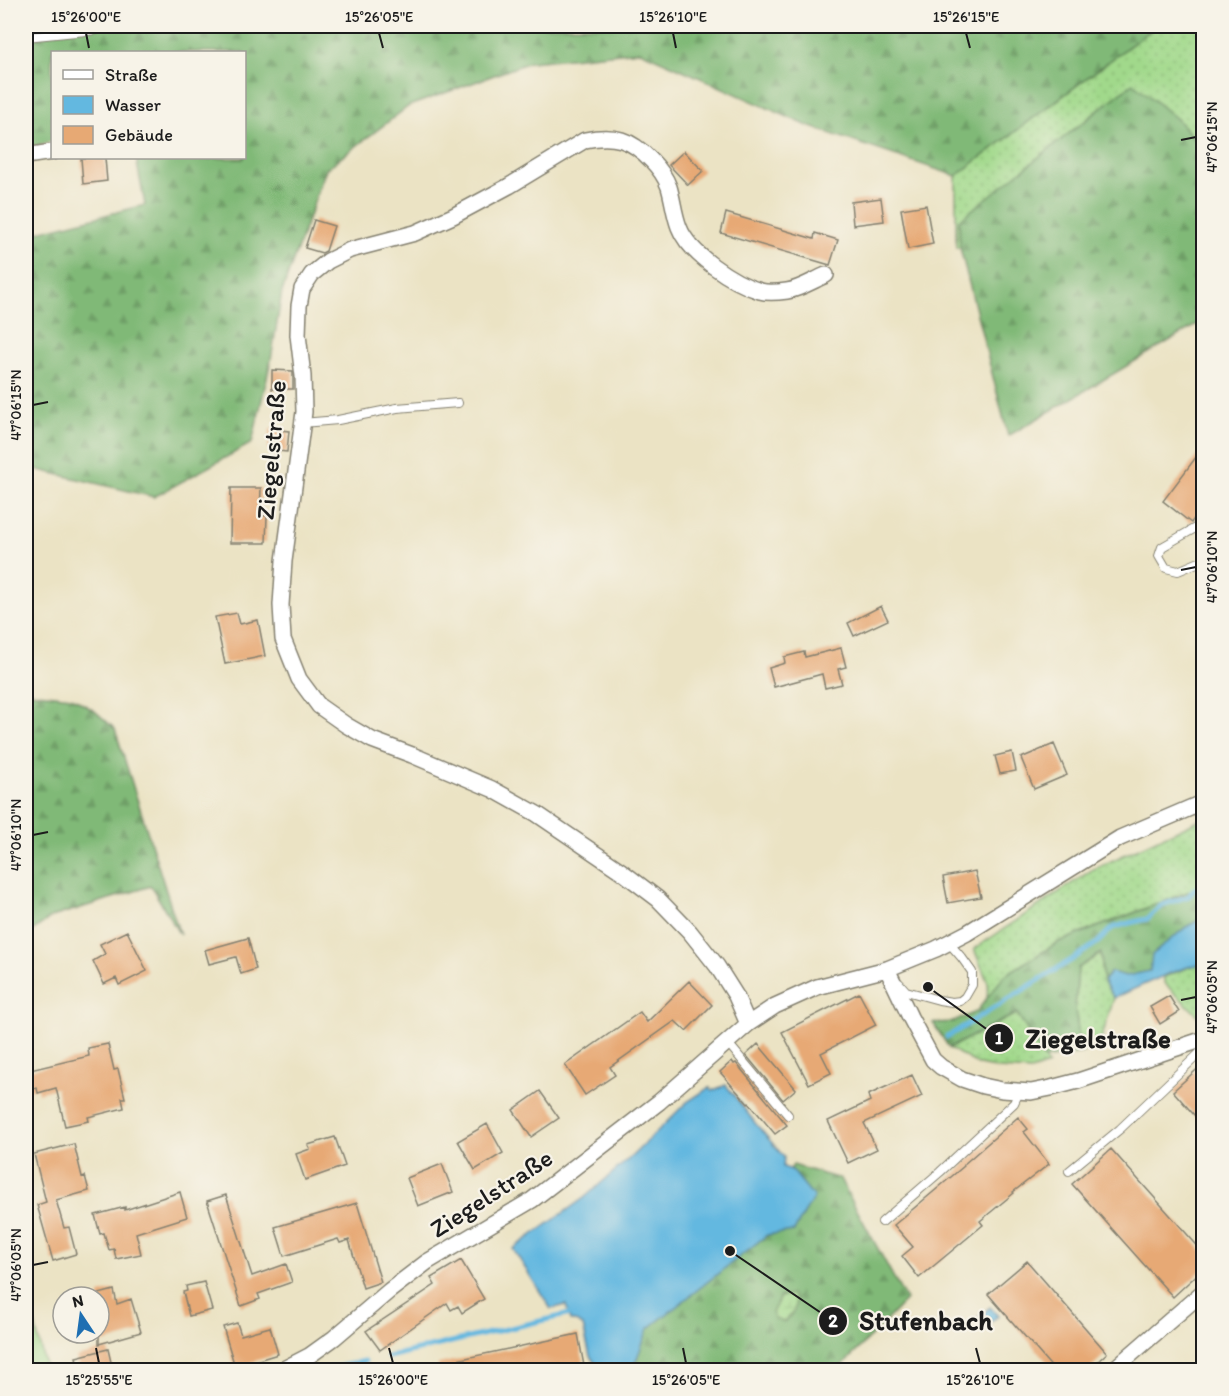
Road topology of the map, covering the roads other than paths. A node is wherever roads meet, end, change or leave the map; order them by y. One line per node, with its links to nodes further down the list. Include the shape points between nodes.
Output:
1 (96, 30): 2 (lane)
2 (26, 37)
3 (51, 152): 4 (street)
4 (26, 156)
5 (826, 275): 7 (street, Ziegelstraße, via 789,291 761,292 736,280 710,265 690,245 679,227 663,173 645,153 631,142 614,138 585,140 453,216 415,233 350,250 312,274 299,306)
6 (458, 403): 7 (lane)
7 (302, 423): 13 (street, Ziegelstraße, via 284,561 282,628 299,679 319,706 372,740 492,789 537,814 658,898 717,966)
8 (1197, 527): 9 (lane, via 1162,547 1160,555 1166,568 1178,571)
9 (1203, 560)
10 (1203, 802): 11 (street, Ziegelstraße, via 1120,838)
11 (949, 943): 12 (street, Ziegelstraße); 12 (lane, via 972,972 972,985 960,1001 947,1002 906,991)
12 (887, 969): 13 (street, Ziegelstraße, via 818,987 775,1006); 17 (street, via 933,1060 962,1079)
13 (748, 1024): 15 (street, Ziegelstraße)
14 (1203, 1040): 17 (street, via 1078,1081)
15 (726, 1042): 18 (lane); 22 (street, Ziegelstraße, via 659,1102 532,1200 427,1262 334,1338)
16 (1203, 1049): 19 (lane, via 1120,1129)
17 (1019, 1091): 20 (lane, via 1014,1103)
18 (788, 1115)
19 (1069, 1171)
20 (882, 1222)
21 (1203, 1291): 23 (street)
22 (282, 1371)
23 (1113, 1371)

